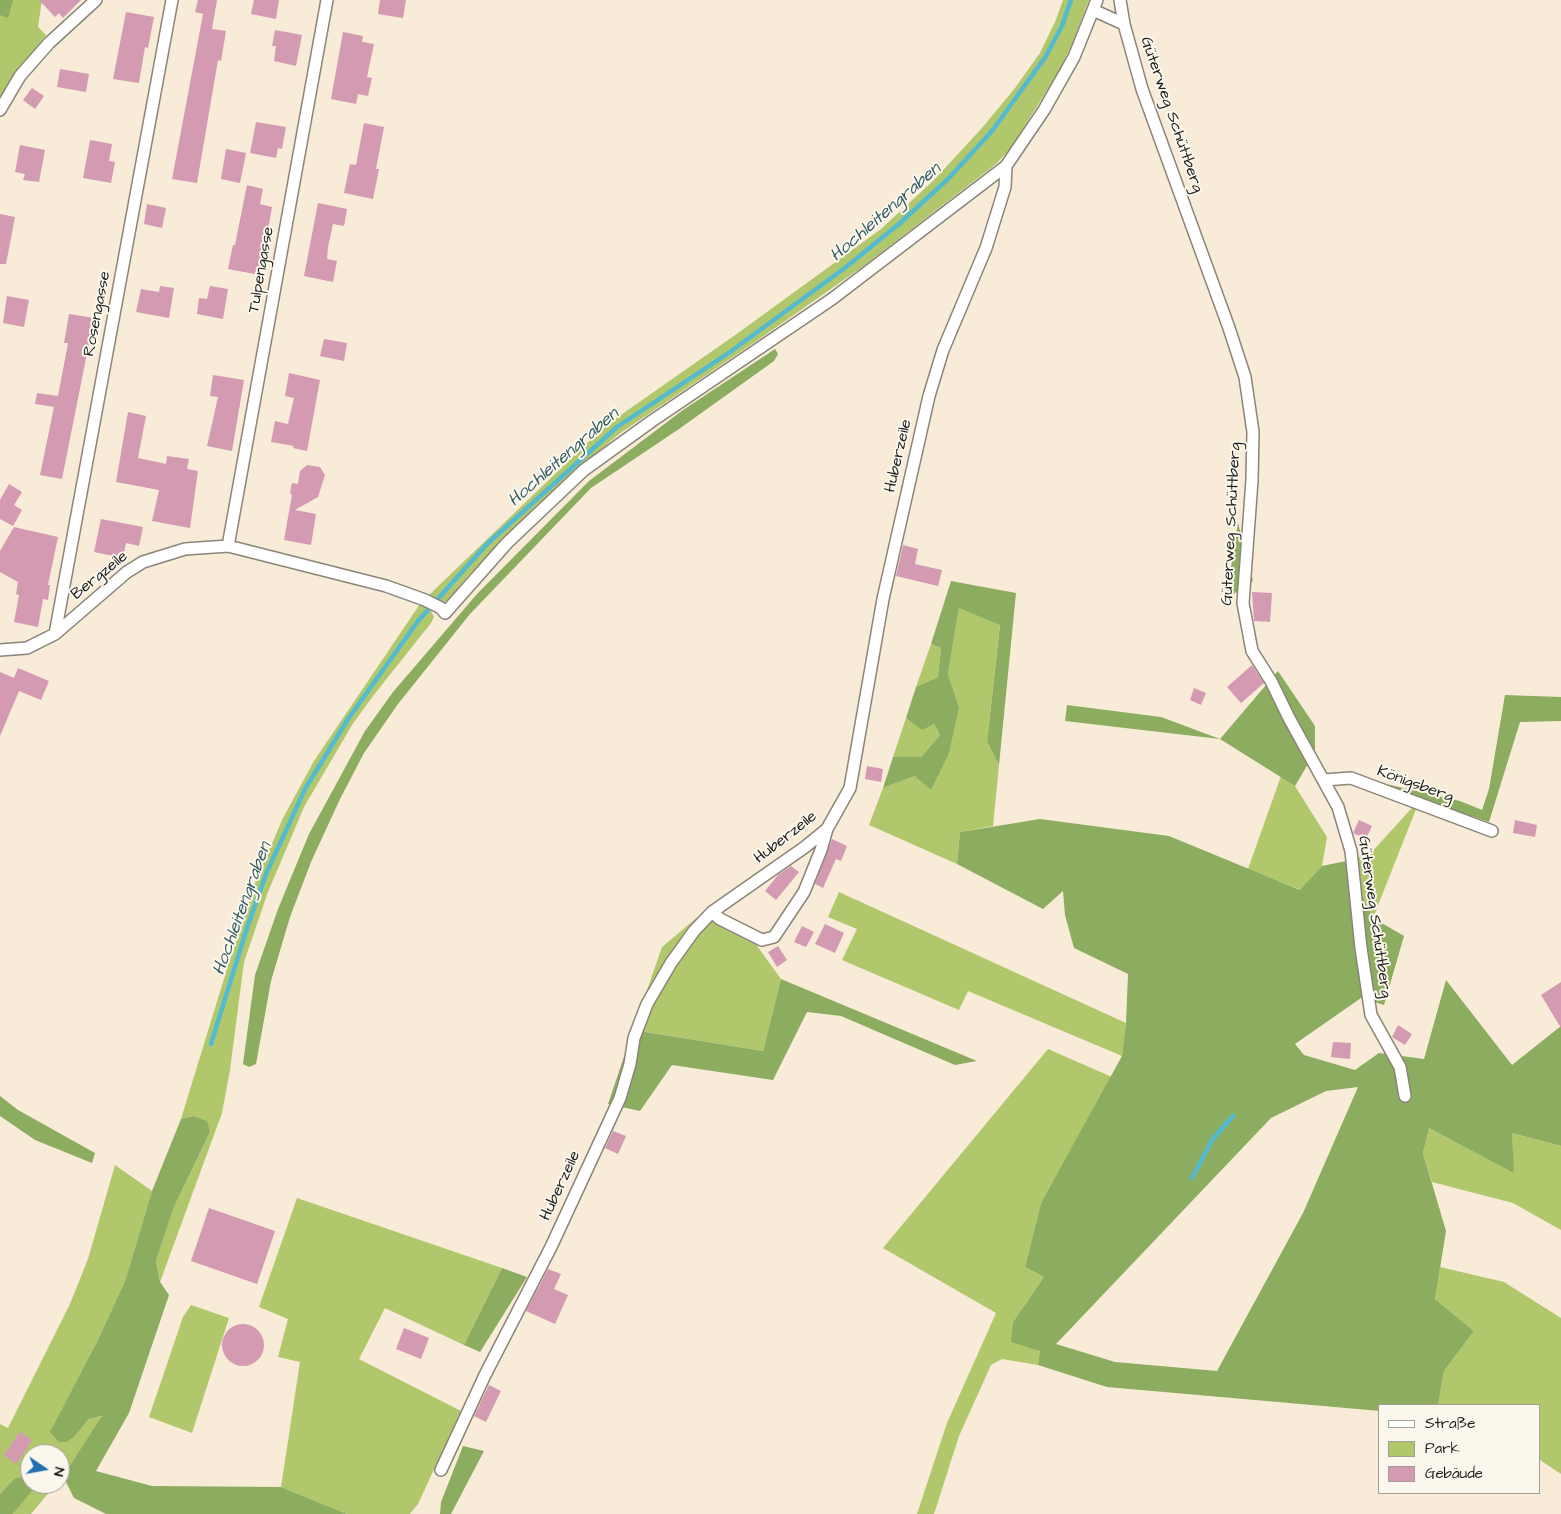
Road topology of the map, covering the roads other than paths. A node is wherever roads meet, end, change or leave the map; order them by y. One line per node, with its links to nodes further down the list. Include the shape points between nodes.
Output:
1 (96, 0): 7 (street, via 43,49 20,76)
2 (172, 0): 10 (street, Rosengasse)
3 (328, 0): 9 (street, Tulpengasse)
4 (1120, 0): 6 (street, Güterweg Schüttberg)
5 (1095, 5): 6 (street); 8 (street, via 1074,58)
6 (1124, 24): 12 (street, Güterweg Schüttberg, via 1142,89 1244,377 1253,432 1243,603 1252,651)
7 (0, 110)
8 (1006, 166): 9 (street, Bergzeile, via 832,299 584,470 507,543 445,613 425,600 386,586); 13 (street, Huberzeile, via 1005,187 986,248 943,350 929,396 883,598 850,788)
9 (228, 546): 10 (street, Bergzeile, via 185,549 143,562)
10 (55, 634): 11 (street, Bergzeile, via 27,648)
11 (0, 650)
12 (1324, 780): 14 (street, Königsberg, via 1351,778); 16 (street, Güterweg Schüttberg, via 1338,807 1351,850 1371,1015 1400,1068)
13 (828, 829): 15 (street, Huberzeile); 15 (street, via 804,892 774,937 762,940)
14 (1492, 831)
15 (712, 912): 17 (street, Huberzeile, via 670,963 646,1004 634,1038 620,1098)
16 (1405, 1096)
17 (441, 1470)

